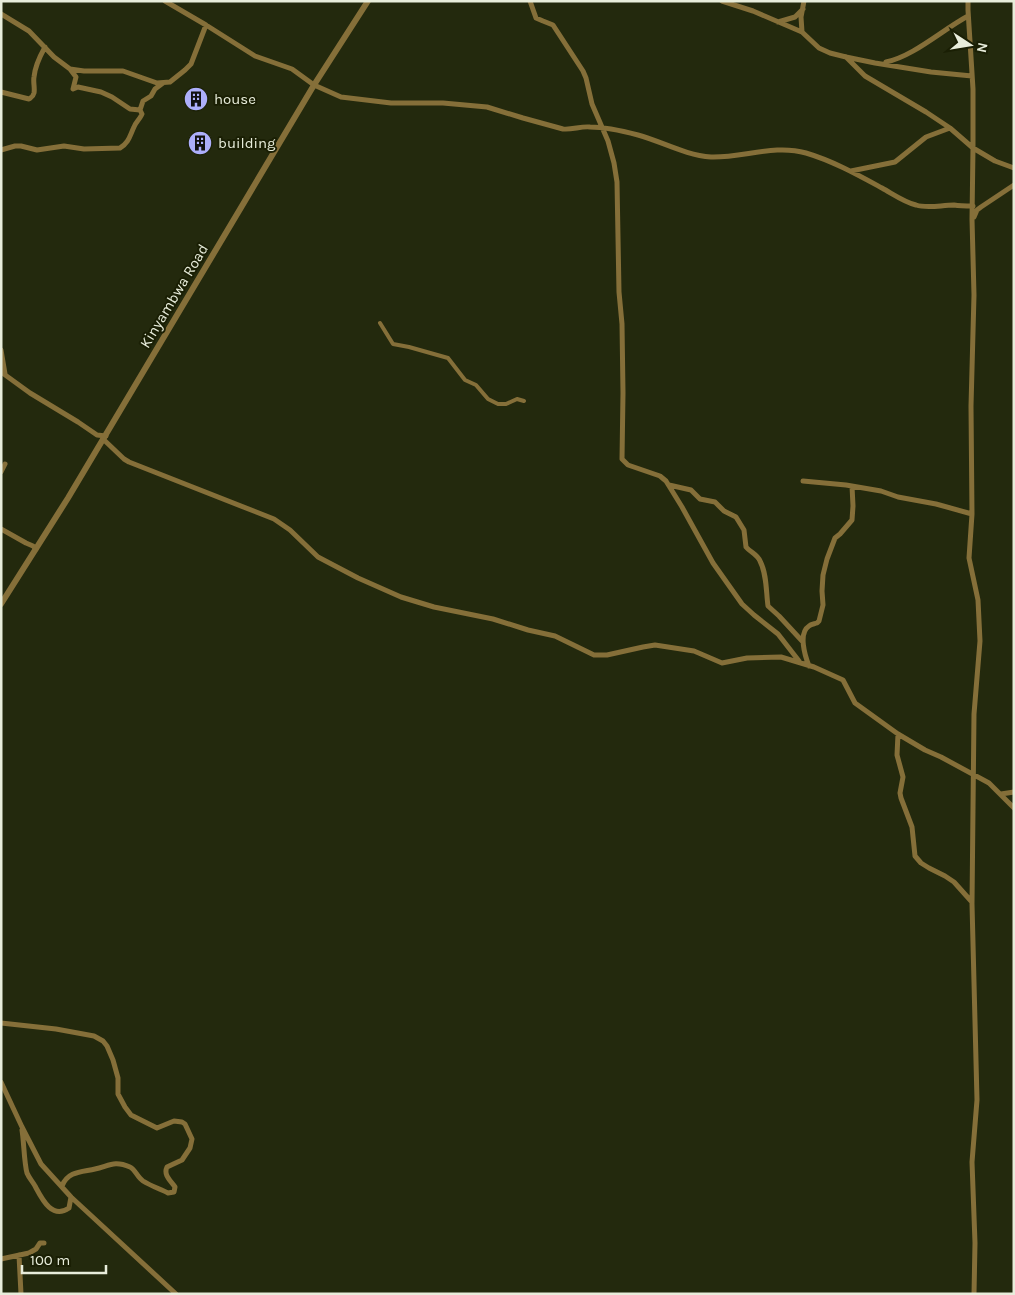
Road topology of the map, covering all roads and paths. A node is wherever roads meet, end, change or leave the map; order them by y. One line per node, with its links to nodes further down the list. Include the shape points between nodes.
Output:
1 (165, 1): 11 (street)
2 (368, 1): 19 (street, Kinyambwa Road)
3 (530, 1): 22 (street, via 536,18 553,26 583,71)
4 (722, 1): 10 (street)
5 (804, 1): 7 (street)
6 (968, 1): 9 (street)
7 (803, 9): 10 (street, via 795,17); 12 (street)
8 (1, 14): 13 (street, via 29,31)
9 (968, 16): 15 (street, via 909,53); 17 (street)
10 (777, 22): 12 (street)
11 (206, 25): 18 (street, via 190,64 170,82); 19 (street, via 255,56 292,69)
12 (802, 32): 14 (street, via 819,48)
13 (45, 46): 16 (street); 20 (street, via 36,68 31,98)
14 (846, 57): 15 (street); 23 (street, via 865,76)
15 (881, 64): 17 (street)
16 (70, 69): 18 (street, via 123,71); 21 (street, via 76,77 73,89 78,87 101,92 130,109)
17 (972, 76): 24 (street)
18 (163, 83): 21 (street, via 143,101)
19 (314, 85): 22 (street, via 352,99 487,107 563,129); 35 (street, Kinyambwa Road)
20 (1, 92)
21 (140, 110): 25 (street, via 142,114 130,138 120,148 64,146 38,150 15,146)
22 (603, 128): 27 (street, via 639,135 700,156 791,150); 39 (street, via 617,182 622,459 628,465 660,476)
23 (950, 128): 24 (street); 27 (street, via 926,137 895,162)
24 (974, 148): 26 (street); 29 (street)
25 (1, 150)
26 (1014, 168)
27 (851, 171): 29 (street, via 918,206)
28 (1014, 185): 30 (street, via 977,210)
29 (973, 206): 30 (street)
30 (972, 219): 41 (street)
31 (380, 323): 34 (street, via 393,344 448,358 488,399 498,404 517,399)
32 (1, 350): 33 (street)
33 (3, 373): 35 (street)
34 (524, 401)
35 (104, 437): 43 (street, Kinyambwa Road); 46 (street, via 130,462 274,519 318,557 401,597 555,636 594,655 655,645 694,651 722,663 781,657)
36 (5, 464): 37 (street)
37 (1, 472)
38 (803, 481): 40 (street)
39 (668, 484): 45 (street, via 691,490 700,499 715,502 738,519 744,530 746,547 760,559 768,606); 46 (street, via 705,549 742,604 778,634)
40 (852, 486): 41 (street); 45 (street, via 852,520 833,541 823,575 820,617 817,623 807,628)
41 (972, 514): 49 (street, via 970,558 978,600 980,641)
42 (1, 529): 43 (street)
43 (36, 549): 44 (street, Kinyambwa Road)
44 (1, 604)
45 (803, 642): 47 (street)
46 (800, 663): 47 (street)
47 (809, 666): 48 (street, via 843,680 855,702)
48 (898, 734): 49 (street); 53 (street, via 897,755 903,777 900,793 912,827 915,856 954,882)
49 (973, 773): 51 (street); 53 (street)
50 (1014, 792): 51 (street)
51 (1001, 794): 52 (street)
52 (1014, 808)
53 (972, 904): 64 (street, via 977,1100 972,1162)
54 (1, 1024): 57 (street, via 56,1029 103,1040 118,1078 118,1094 127,1111 157,1128 174,1121 182,1122 192,1136 182,1160 166,1169 165,1173 175,1187 171,1194 143,1181 129,1167 113,1163 76,1172 64,1180)
55 (1, 1082): 56 (street)
56 (22, 1127): 57 (street, via 41,1164); 58 (street, via 28,1173 49,1208 55,1212 64,1211 69,1208)
57 (62, 1186): 58 (street)
58 (72, 1197): 63 (street)
59 (44, 1243): 60 (street, via 29,1253)
60 (19, 1255): 61 (street); 62 (street)
61 (1, 1259)
62 (21, 1294)
63 (176, 1294)
64 (974, 1294)

